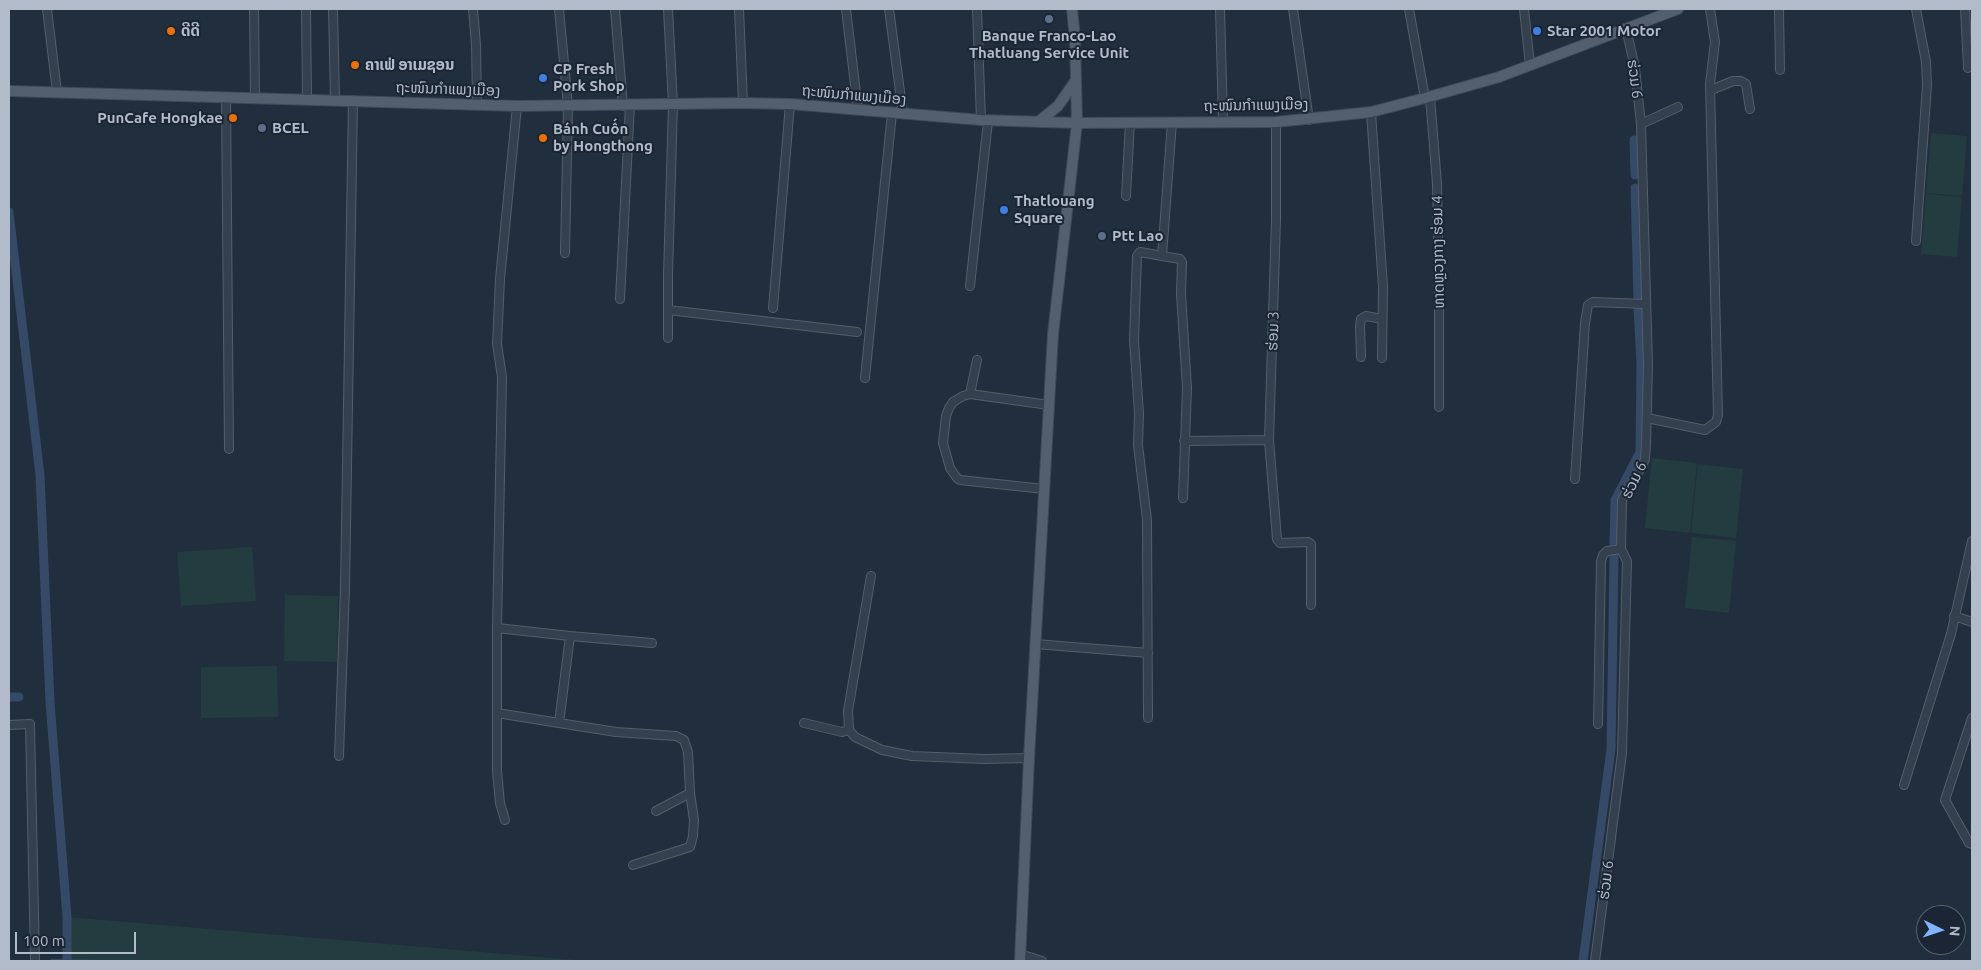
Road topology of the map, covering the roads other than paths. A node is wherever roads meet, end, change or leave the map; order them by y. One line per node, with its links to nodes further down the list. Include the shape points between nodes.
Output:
1 (47, 9): 30 (street)
2 (254, 9): 32 (street)
3 (306, 9): 34 (street)
4 (333, 9): 35 (street)
5 (473, 9): 40 (street)
6 (559, 9): 43 (street)
7 (615, 9): 41 (street)
8 (668, 9): 38 (street)
9 (739, 9): 37 (street)
10 (846, 9): 46 (street)
11 (889, 9): 49 (street)
12 (978, 9): 50 (street)
13 (1072, 9): 27 (main road)
14 (1220, 9): 52 (street)
15 (1293, 9): 51 (street)
16 (1409, 9): 33 (street, ທາດຫຼວງກາງ ຮ່ອມ 4)
17 (1524, 9): 24 (street)
18 (1678, 9): 23 (main road, ຖະໜົນກຳແພງເມືອງ)
19 (1710, 9): 28 (street, via 1716,42 1710,75)
20 (1779, 9): 26 (street)
21 (1916, 9): 60 (street, via 1927,86)
22 (1965, 9): 25 (street)
23 (1626, 28): 24 (main road, ຖະໜົນກຳແພງເມືອງ); 58 (street, ຮ່ວມ 6, via 1635,68)
24 (1530, 65): 33 (main road, ຖະໜົນກຳແພງເມືອງ)
25 (1968, 68)
26 (1780, 70)
27 (1077, 80): 53 (main road, via 1058,106); 57 (main road)
28 (1711, 90): 45 (street, via 1741,81 1746,84); 78 (street, via 1718,415 1716,422 1706,430)
29 (12, 91): 30 (main road, ຖະໜົນກຳແພງເມືອງ)
30 (56, 92): 31 (main road, ຖະໜົນກຳແພງເມືອງ)
31 (226, 98): 32 (main road, ຖະໜົນກຳແພງເມືອງ); 81 (street)
32 (256, 98): 34 (main road, ຖະໜົນກຳແພງເມືອງ)
33 (1428, 98): 47 (main road, ຖະໜົນກຳແພງເມືອງ); 77 (street, ທາດຫຼວງກາງ ຮ່ອມ 4, via 1437,184)
34 (307, 99): 35 (main road, ຖະໜົນກຳແພງເມືອງ)
35 (335, 100): 36 (main road, ຖະໜົນກຳແພງເມືອງ)
36 (353, 100): 40 (main road, ຖະໜົນກຳແພງເມືອງ); 104 (street)
37 (744, 103): 38 (main road, ຖະໜົນກຳແພງເມືອງ); 39 (main road, ຖະໜົນກຳແພງເມືອງ)
38 (673, 104): 41 (main road, ຖະໜົນກຳແພງເມືອງ); 67 (street)
39 (790, 104): 46 (main road, ຖະໜົນກຳແພງເມືອງ); 66 (street)
40 (477, 105): 42 (main road, ຖະໜົນກຳແພງເມືອງ)
41 (626, 105): 43 (main road, ຖະໜົນກຳແພງເມືອງ); 64 (street)
42 (517, 106): 43 (main road, ຖະໜົນກຳແພງເມືອງ); 91 (street, via 496,344 502,377)
43 (568, 106): 61 (street)
44 (1678, 108): 58 (street)
45 (1750, 109)
46 (858, 110): 48 (main road, ຖະໜົນກຳແພງເມືອງ)
47 (1371, 112): 51 (main road, ຖະໜົນກຳແພງເມືອງ); 68 (street, via 1383,287)
48 (892, 113): 49 (main road, ຖະໜົນກຳແພງເມືອງ); 74 (street)
49 (903, 114): 50 (main road, ຖະໜົນກຳແພງເມືອງ)
50 (984, 120): 53 (main road, ຖະໜົນກຳແພງເມືອງ); 63 (street)
51 (1309, 120): 56 (main road, ຖະໜົນກຳແພງເມືອງ)
52 (1224, 121): 55 (main road, ຖະໜົນກຳແພງເມືອງ); 56 (main road, ຖະໜົນກຳແພງເມືອງ)
53 (1038, 122): 57 (main road, ຖະໜົນກຳແພງເມືອງ)
54 (1130, 122): 55 (main road, ຖະໜົນກຳແພງເມືອງ); 57 (main road, ຖະໜົນກຳແພງເມືອງ); 59 (street)
55 (1172, 122): 62 (street)
56 (1276, 122): 79 (street, ຮ່ອມ 3)
57 (1077, 123): 76 (main road, via 1053,334)
58 (1641, 124): 65 (street, ຮ່ວມ 6)
59 (1126, 196)
60 (1916, 241)
61 (564, 253)
62 (1162, 256): 80 (street, via 1180,258 1182,262 1187,388); 95 (street, via 1140,252 1137,256 1134,331 1138,445 1147,520)
63 (970, 286)
64 (620, 300)
65 (1645, 304): 78 (street, ຮ່ວມ 6); 82 (street, via 1602,301 1588,305)
66 (772, 308)
67 (668, 310): 69 (street); 70 (street)
68 (1382, 319): 71 (street, via 1366,316 1361,319); 72 (street)
69 (857, 332)
70 (668, 338)
71 (1361, 357)
72 (1382, 358)
73 (977, 360): 75 (street)
74 (865, 378)
75 (970, 394): 76 (street); 83 (street, via 953,402 946,416 943,442 953,474 960,480)
76 (1049, 405): 83 (main road)
77 (1439, 407)
78 (1647, 418): 86 (street, ຮ່ວມ 6, via 1645,460 1622,500)
79 (1269, 440): 80 (street); 88 (street, ຮ່ອມ 3, via 1277,539 1280,543 1310,544)
80 (1184, 441): 84 (street)
81 (229, 448)
82 (1575, 479)
83 (1044, 489): 94 (main road)
84 (1183, 498)
85 (1972, 541): 89 (street)
86 (1621, 549): 101 (street, via 1607,551 1601,561); 115 (street, ຮ່ວມ 6, via 1627,561 1622,752)
87 (871, 576): 103 (street, via 848,711)
88 (1311, 606)
89 (1954, 616): 90 (street); 106 (street)
90 (1972, 622)
91 (497, 628): 92 (street); 96 (street)
92 (570, 636): 93 (street); 99 (street)
93 (652, 643)
94 (1035, 644): 95 (street); 105 (main road)
95 (1148, 653): 97 (street)
96 (497, 713): 99 (street); 109 (street, via 497,771)
97 (1148, 718)
98 (1972, 718): 110 (street, via 1945,800)
99 (559, 723): 107 (street, via 616,732 676,736 684,740 688,752)
100 (804, 723): 103 (street, via 842,732)
101 (1598, 724)
102 (9, 725): 113 (street, via 30,724)
103 (849, 730): 105 (street, via 855,737 882,750 912,756)
104 (339, 756)
105 (1029, 758): 112 (main road)
106 (1904, 785)
107 (690, 793): 108 (street); 111 (street, via 694,820 690,847)
108 (656, 811)
109 (505, 820)
110 (1972, 844)
111 (633, 865)
112 (1020, 958): 114 (street)
113 (36, 961)
114 (1042, 961)
115 (1595, 961)

